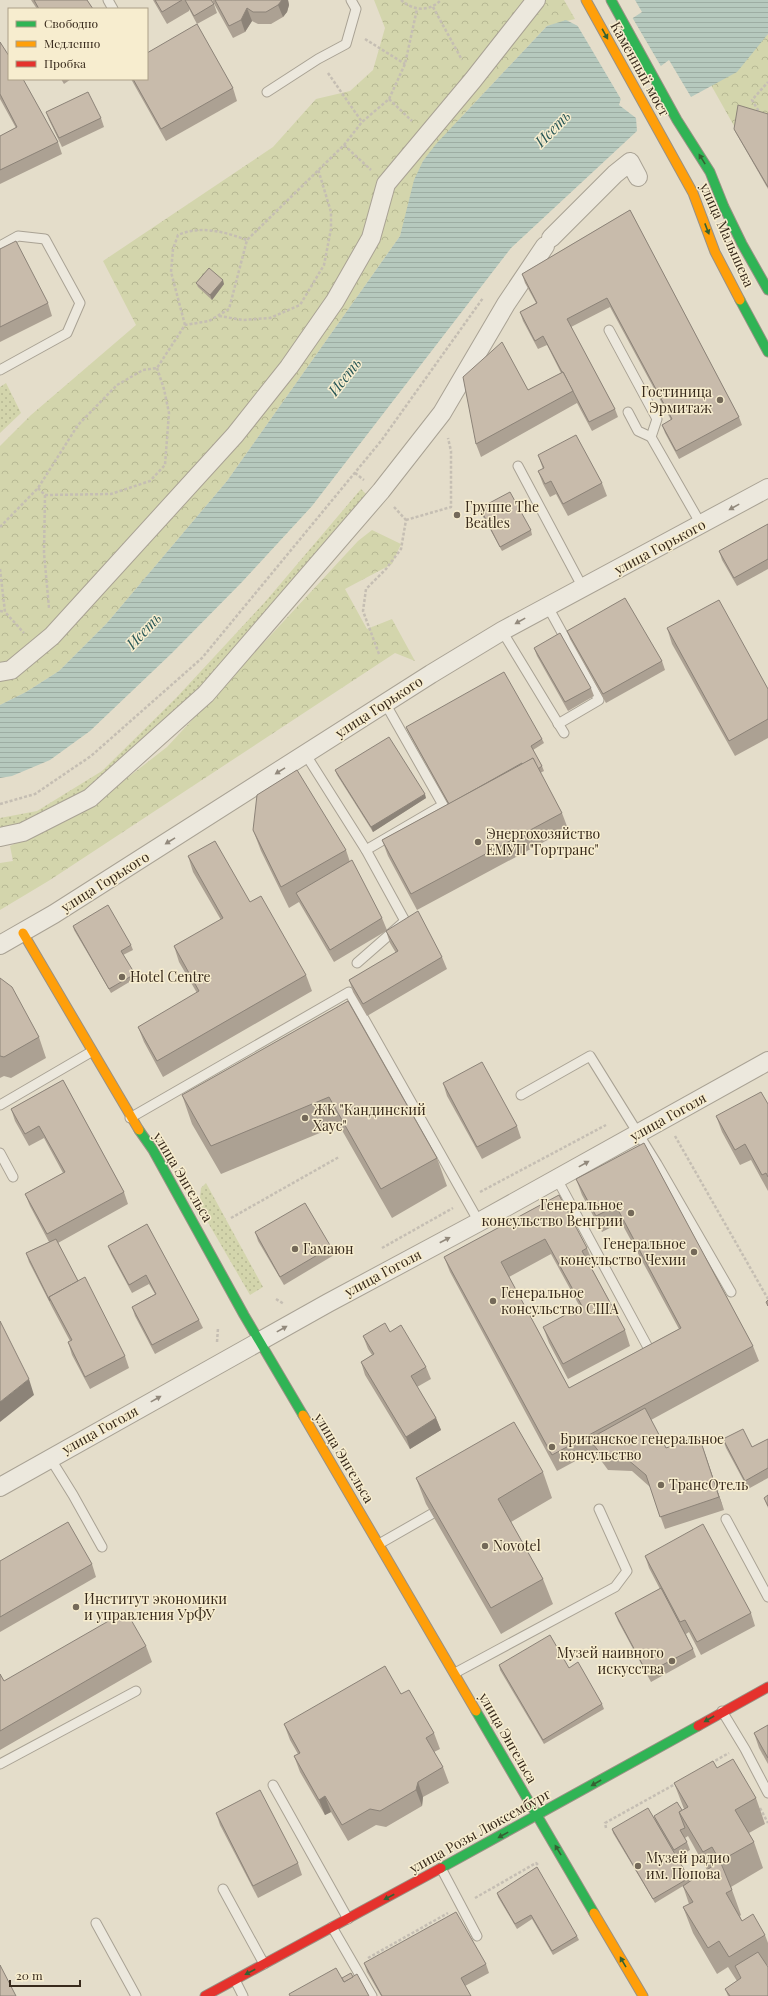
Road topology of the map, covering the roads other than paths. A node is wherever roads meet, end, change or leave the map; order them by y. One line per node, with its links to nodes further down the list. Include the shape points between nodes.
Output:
1 (351, 0): 5 (lane, via 356,9 346,44)
2 (536, 0): 22 (street, via 386,184 371,238 335,301 289,367 230,441 52,636 11,670)
3 (586, 0): 7 (main road, Каменный мост, one-way to 7)
4 (611, 0): 6 (main road, Каменный мост)
5 (267, 92)
6 (678, 120): 10 (main road, улица Малышева, one-way to 6, via 742,244 710,172)
7 (658, 131): 12 (main road, улица Малышева, one-way to 12, via 693,193 715,252)
8 (638, 176): 27 (street, via 630,162 548,242 506,304 442,413 382,491 206,694 90,798 23,832)
9 (0, 246): 13 (lane, via 18,236 45,239 80,302 67,333)
10 (768, 290)
11 (609, 330): 15 (lane, via 657,420)
12 (768, 352)
13 (0, 370)
14 (628, 412): 15 (lane, via 638,431)
15 (651, 437): 18 (lane)
16 (518, 466): 19 (lane)
17 (768, 488): 18 (street, улица Горького, one-way to 18)
18 (702, 526): 19 (street, улица Горького)
19 (583, 588): 20 (street, улица Горького)
20 (548, 606): 21 (street, улица Горького, one-way to 21); 24 (lane, via 599,700)
21 (502, 631): 23 (street, улица Горького); 24 (lane)
22 (0, 672)
23 (385, 703): 26 (street, улица Горького); 28 (lane, via 443,805)
24 (558, 724): 25 (lane)
25 (564, 733)
26 (306, 755): 28 (lane); 29 (street, улица Горького, one-way to 29)
27 (0, 837)
28 (366, 850): 31 (lane, via 405,922)
29 (23, 933): 30 (street, улица Горького); 32 (main road, улица Энгельса)
30 (0, 945)
31 (357, 963)
32 (91, 1052): 35 (lane); 36 (main road, улица Энгельса)
33 (768, 1061): 37 (street, улица Гоголя)
34 (521, 1095): 37 (lane, via 590,1056)
35 (0, 1105)
36 (130, 1118): 41 (lane, via 349,992); 43 (main road, улица Энгельса, via 188,1211)
37 (638, 1134): 40 (street, улица Гоголя, one-way to 37); 42 (lane, via 658,1164)
38 (0, 1154): 39 (lane)
39 (13, 1177)
40 (557, 1179): 41 (street, улица Гоголя); 44 (lane)
41 (479, 1222): 43 (street, улица Гоголя, one-way to 41)
42 (731, 1292)
43 (259, 1342): 45 (street, улица Гоголя, one-way to 43); 50 (main road, улица Энгельса)
44 (651, 1353)
45 (50, 1458): 46 (street, улица Гоголя); 51 (lane)
46 (0, 1487)
47 (448, 1504): 50 (lane)
48 (600, 1509): 53 (lane, via 627,1571 615,1587)
49 (726, 1519): 52 (lane)
50 (379, 1544): 53 (main road, улица Энгельса)
51 (102, 1546)
52 (768, 1597)
53 (454, 1673): 60 (main road, улица Энгельса)
54 (768, 1687): 56 (main road, улица Розы Люксембург)
55 (136, 1691): 57 (lane)
56 (722, 1712): 59 (lane); 60 (main road, улица Розы Люксембург, one-way to 60)
57 (0, 1764)
58 (273, 1785): 63 (lane)
59 (768, 1793)
60 (537, 1816): 61 (main road, улица Розы Люксембург, one-way to 61); 73 (main road, улица Энгельса, one-way to 60)
61 (442, 1868): 63 (main road, улица Розы Люксембург, one-way to 63); 66 (lane)
62 (224, 1889): 67 (lane)
63 (348, 1919): 65 (main road, улица Розы Люксембург)
64 (96, 1923): 69 (lane)
65 (332, 1927): 67 (main road, улица Розы Люксембург); 72 (lane)
66 (477, 1936)
67 (264, 1964): 68 (main road, улица Розы Люксембург, one-way to 68)
68 (235, 1980): 70 (main road, улица Розы Люксембург); 71 (lane)
69 (136, 1996)
70 (204, 1996)
71 (243, 1996)
72 (372, 1996)
73 (643, 1996)

